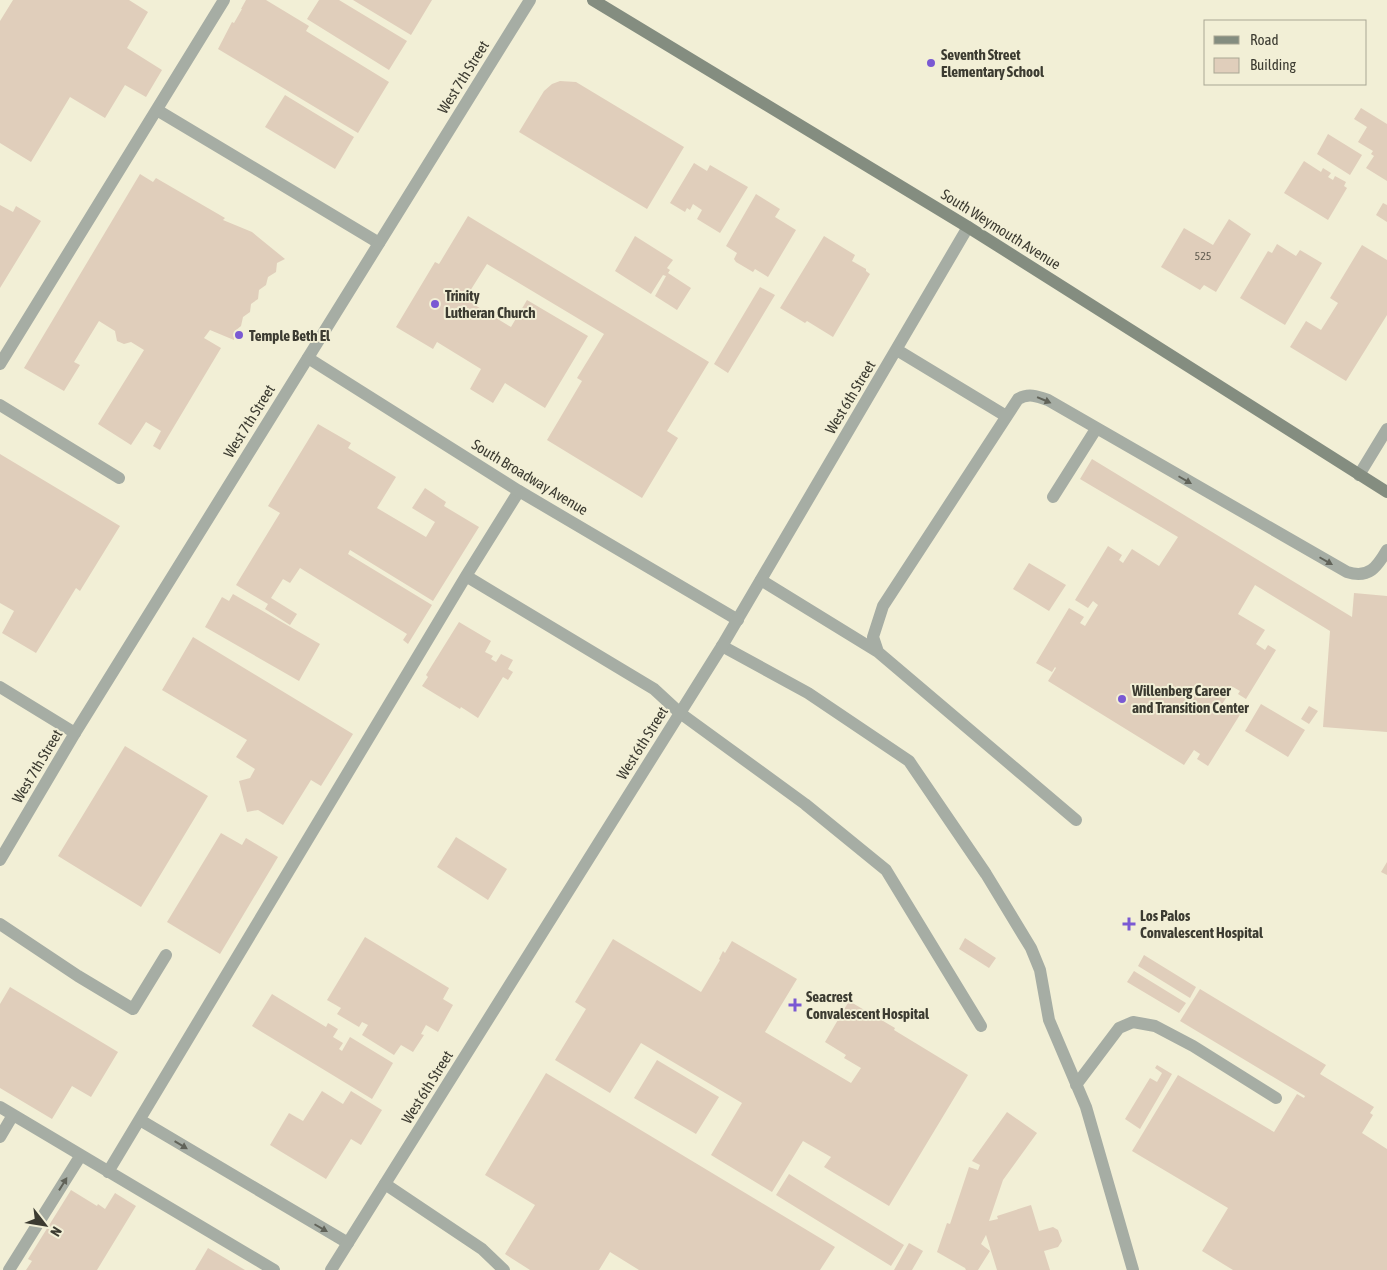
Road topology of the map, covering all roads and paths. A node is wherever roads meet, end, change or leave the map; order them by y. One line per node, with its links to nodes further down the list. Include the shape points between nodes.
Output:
1 (224, 0): 4 (street)
2 (530, 0): 6 (street, West 7th Street)
3 (593, 0): 5 (main road, South Weymouth Avenue)
4 (157, 110): 6 (street); 9 (street)
5 (968, 227): 7 (street, West 6th Street); 14 (main road, South Weymouth Avenue)
6 (379, 242): 8 (street, West 7th Street)
7 (897, 350): 11 (street); 21 (street, West 6th Street)
8 (308, 358): 16 (street, South Broadway Avenue); 27 (street, West 7th Street)
9 (0, 364)
10 (0, 405): 15 (street)
11 (1006, 416): 13 (street, one-way to 13, via 1018,399 1031,395 1048,400); 24 (street, via 883,606 873,637)
12 (1387, 429): 14 (street)
13 (1096, 430): 18 (street); 19 (street, one-way to 19, via 1346,572 1368,572 1375,568)
14 (1360, 475): 17 (main road, South Weymouth Avenue)
15 (119, 478)
16 (519, 491): 20 (street); 22 (street, South Broadway Avenue)
17 (1387, 492)
18 (1053, 497)
19 (1387, 550)
20 (466, 576): 26 (street, via 654,690); 37 (street)
21 (761, 580): 22 (street, West 6th Street); 24 (street)
22 (738, 620): 23 (street, West 6th Street)
23 (722, 646): 26 (street, West 6th Street); 33 (street, via 808,692 909,761 986,874 1030,948 1040,970 1049,1020)
24 (878, 652): 28 (street)
25 (0, 687): 27 (street)
26 (680, 713): 32 (street, via 805,804 886,870); 41 (street, West 6th Street)
27 (75, 733): 29 (street, West 7th Street)
28 (1076, 820)
29 (0, 860)
30 (0, 924): 31 (street, via 133,1009)
31 (166, 956)
32 (981, 1026)
33 (1076, 1085): 34 (street, via 1120,1028 1134,1022 1155,1026 1185,1042); 47 (street, via 1086,1107)
34 (1276, 1098)
35 (0, 1108): 36 (street)
36 (13, 1115): 38 (street); 39 (street)
37 (140, 1120): 40 (street); 42 (street, one-way to 42)
38 (0, 1136)
39 (81, 1156): 40 (street); 43 (street, one-way to 39)
40 (108, 1172): 44 (street)
41 (385, 1184): 42 (street, West 6th Street); 46 (street, via 482,1249)
42 (348, 1243): 45 (street, West 6th Street)
43 (9, 1270)
44 (274, 1270)
45 (332, 1270)
46 (504, 1270)
47 (1133, 1270)

